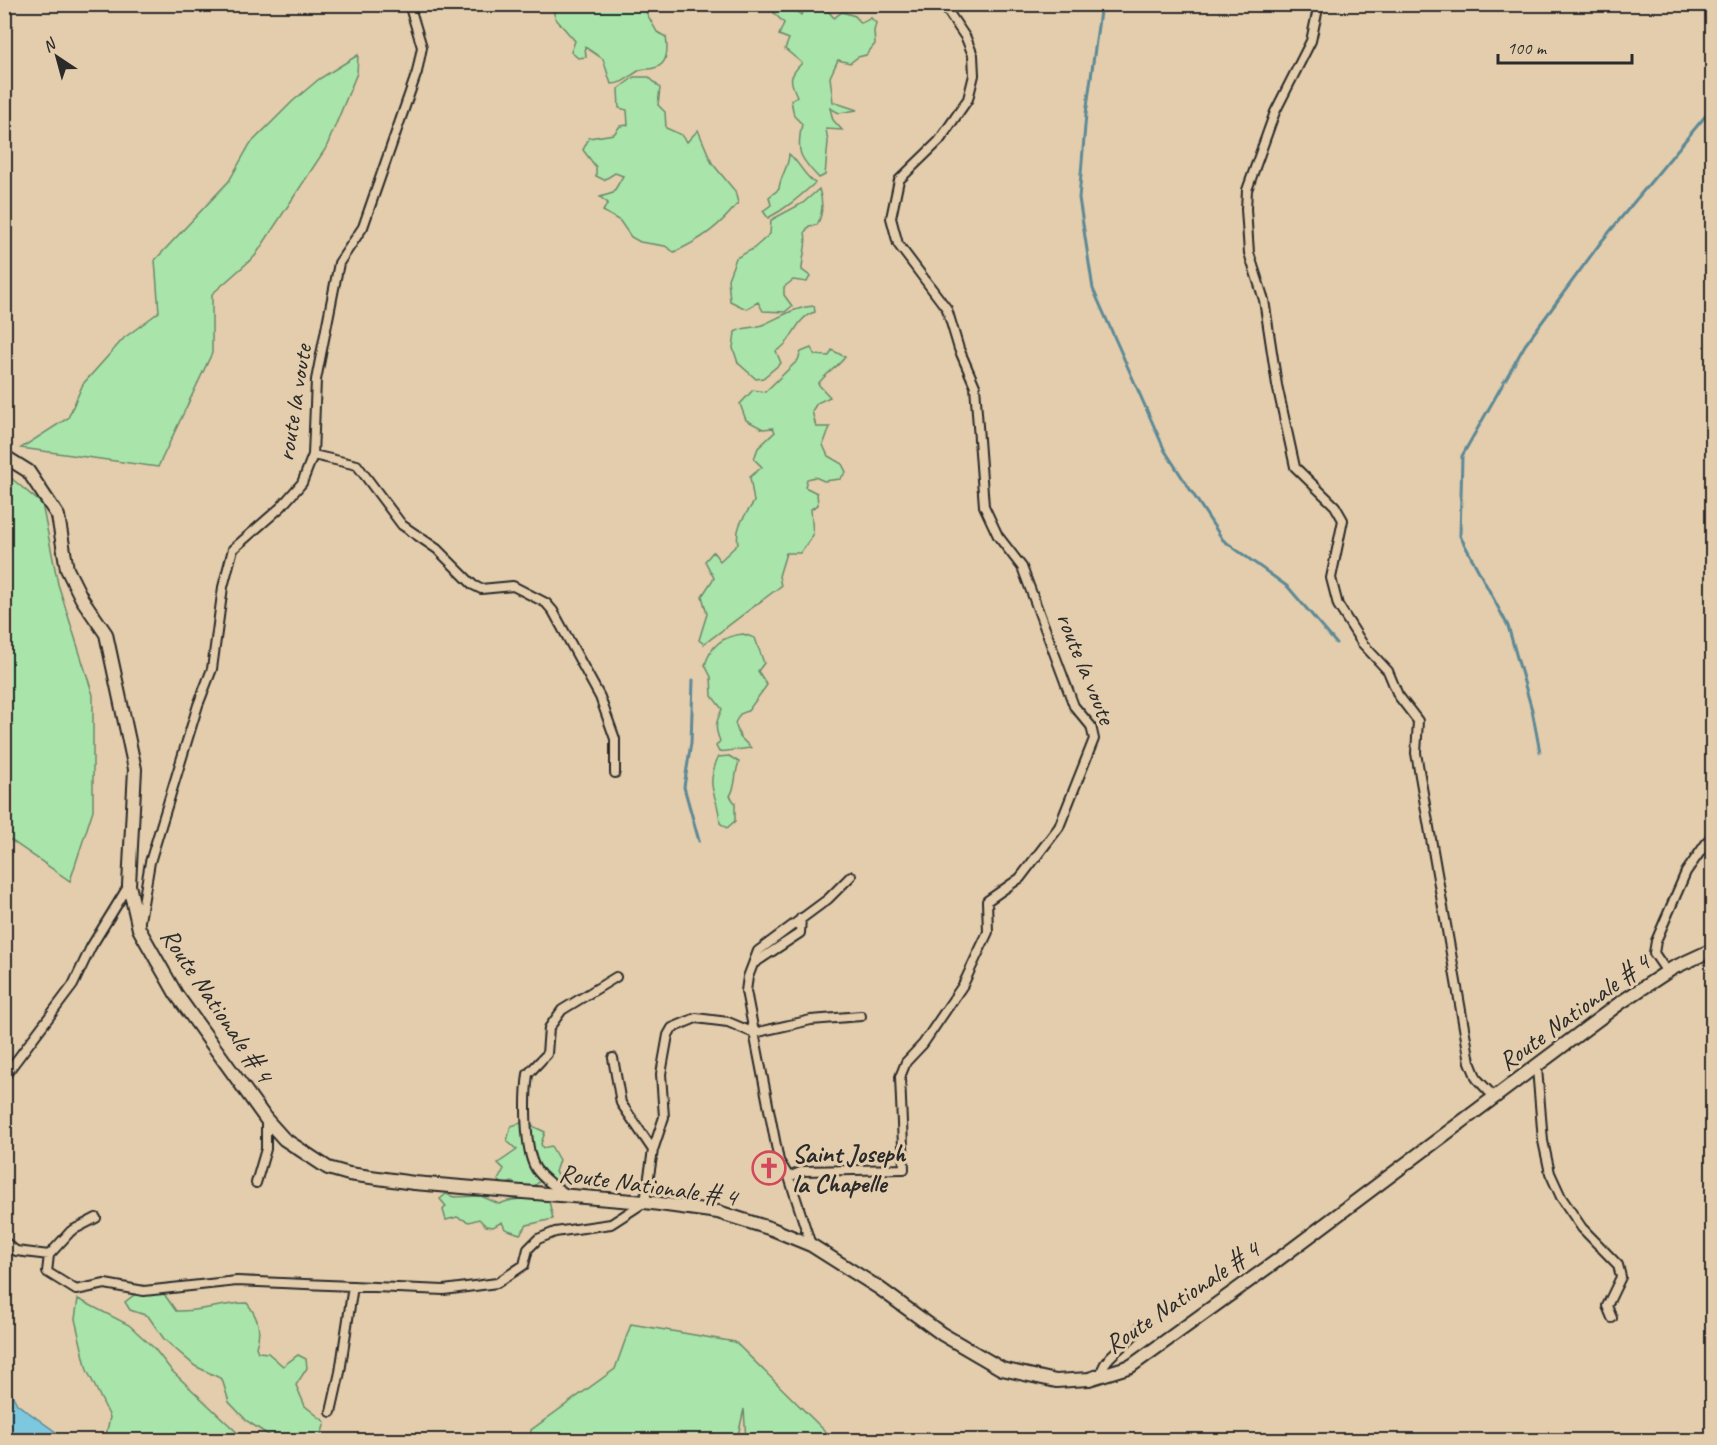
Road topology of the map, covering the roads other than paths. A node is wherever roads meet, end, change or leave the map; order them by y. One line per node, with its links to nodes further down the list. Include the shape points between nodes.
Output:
1 (409, 4): 4 (street, route la voute, via 422,47 417,72 363,227 339,263 316,380)
2 (943, 4): 24 (street, route la voute, via 966,38 975,75 968,99 939,141 899,180 891,218 898,244 947,309 975,386 984,506 998,536 1022,567 1074,706 1091,726 1094,739 1059,827 1020,878 987,901 988,932 963,985 902,1069 904,1169 803,1171)
3 (1319, 4): 21 (street, via 1311,41 1275,112 1247,190 1249,253 1264,300 1276,385 1295,467 1335,506 1343,520 1331,578 1338,605 1362,643 1388,671 1398,695 1418,721 1416,753 1470,1062 1477,1079)
4 (313, 454): 6 (street, via 357,465 402,525 437,549 473,585 481,589 513,586 546,603 600,697 615,739); 11 (street, route la voute, via 302,483 232,549 212,669 150,862)
5 (4, 456): 9 (main road, Route Nationale # 4, via 28,471 58,516 67,569 106,634 135,769)
6 (615, 773)
7 (1713, 835): 14 (street, via 1686,872 1656,941 1654,953)
8 (851, 876): 10 (street)
9 (129, 885): 11 (main road, Route Nationale # 4); 20 (street, via 73,985)
10 (801, 918): 13 (street, via 769,940 758,951); 13 (street, via 800,933)
11 (139, 929): 22 (main road, Route Nationale # 4, via 176,994)
12 (1713, 950): 14 (main road, Route Nationale # 4)
13 (753, 964): 17 (street, via 746,991)
14 (1666, 972): 19 (main road, Route Nationale # 4)
15 (616, 977): 26 (street, via 562,1010 549,1028 548,1054 528,1074 526,1107 535,1168)
16 (861, 1016): 17 (street, via 811,1020)
17 (754, 1033): 23 (street, via 728,1022 696,1018 672,1028 661,1074 664,1117); 24 (street, via 779,1161)
18 (613, 1058): 23 (street, via 621,1103)
19 (1537, 1068): 21 (main road, Route Nationale # 4); 33 (street, via 1543,1141 1550,1173 1582,1228 1618,1265 1621,1277 1607,1306)
20 (4, 1077)
21 (1495, 1098): 35 (main road, Route Nationale # 4, via 1131,1365)
22 (267, 1119): 25 (street, via 266,1149); 26 (main road, Route Nationale # 4, via 284,1139 328,1168 349,1174)
23 (653, 1150): 27 (street)
24 (789, 1177): 30 (street)
25 (256, 1183)
26 (570, 1196): 27 (main road, Route Nationale # 4)
27 (645, 1202): 30 (main road, Route Nationale # 4, via 718,1212); 32 (street, via 611,1224 555,1232 538,1239 528,1249 524,1264 497,1283 444,1290)
28 (96, 1218): 31 (street, via 71,1231)
29 (4, 1241): 31 (street, via 16,1251)
30 (811, 1245): 35 (main road, Route Nationale # 4, via 942,1334 1002,1369 1056,1381)
31 (49, 1255): 32 (street, via 47,1272 76,1290 105,1284 144,1291 237,1281)
32 (353, 1286): 36 (street)
33 (1612, 1318)
34 (1141, 1326): 35 (street, via 1128,1344 1105,1360)
35 (1101, 1376)
36 (331, 1412)

